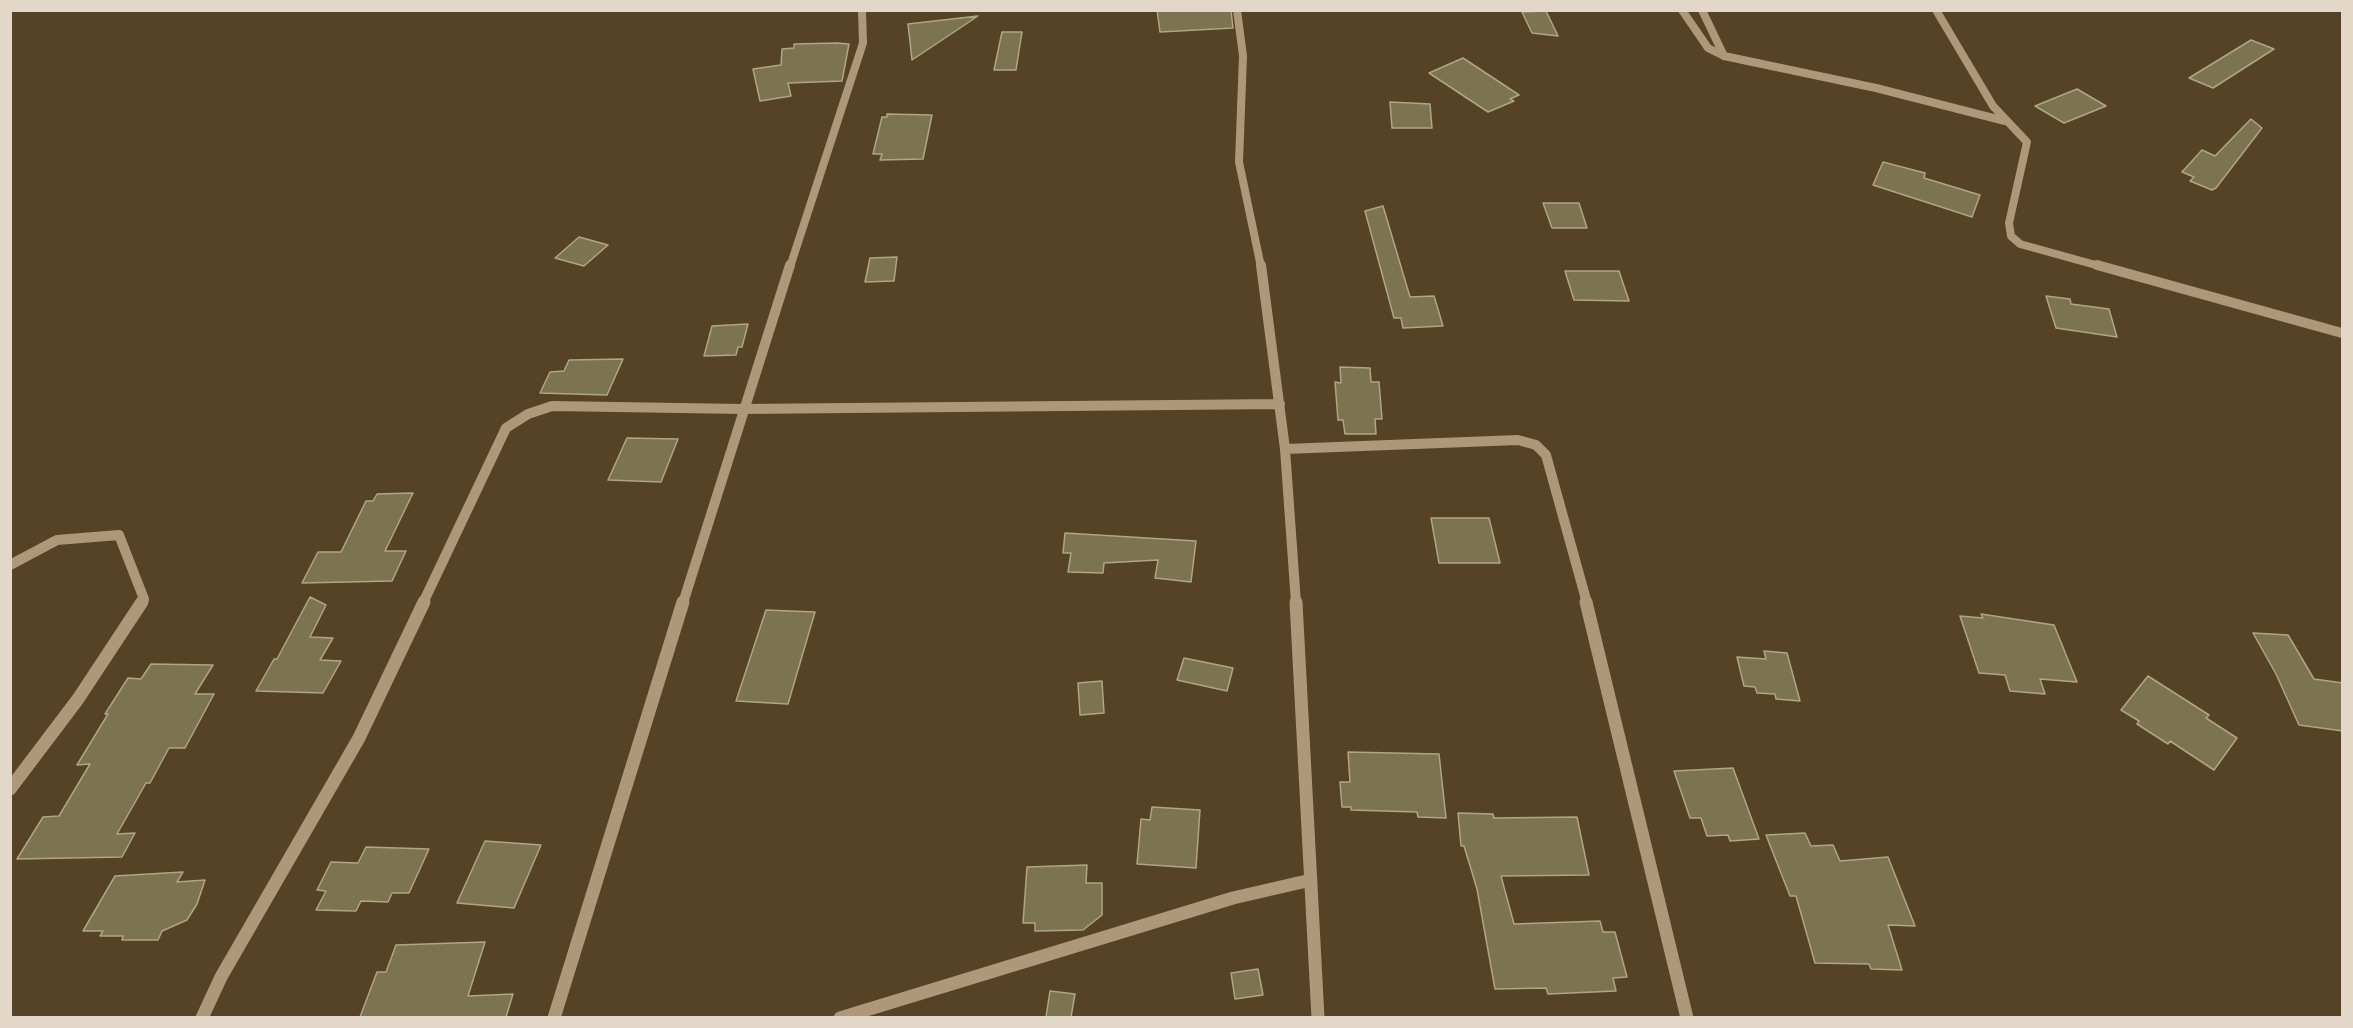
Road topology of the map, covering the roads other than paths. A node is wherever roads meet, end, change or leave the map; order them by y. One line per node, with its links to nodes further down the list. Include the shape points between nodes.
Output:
1 (862, 10): 10 (street, via 863,43)
2 (1237, 10): 9 (street, via 1243,56 1239,162 1266,291)
3 (1682, 10): 6 (street, via 1708,48)
4 (1702, 10): 6 (street)
5 (1936, 10): 7 (street, via 1973,77)
6 (1724, 56): 7 (street, via 1876,88)
7 (2005, 121): 8 (street, via 2027,142 2009,223 2011,236 2020,244)
8 (2343, 333)
9 (1280, 404): 10 (street); 11 (street)
10 (743, 409): 15 (street, via 552,406 525,414 506,428 359,738 221,976); 16 (street)
11 (1285, 449): 14 (street); 19 (street, via 1518,440 1536,445 1546,454 1585,596)
12 (10, 565): 13 (street, via 57,540 118,535 144,599 78,699)
13 (10, 789)
14 (1311, 880): 17 (street, via 1233,898); 18 (street)
15 (202, 1017)
16 (554, 1017)
17 (840, 1017)
18 (1318, 1017)
19 (1687, 1017)

